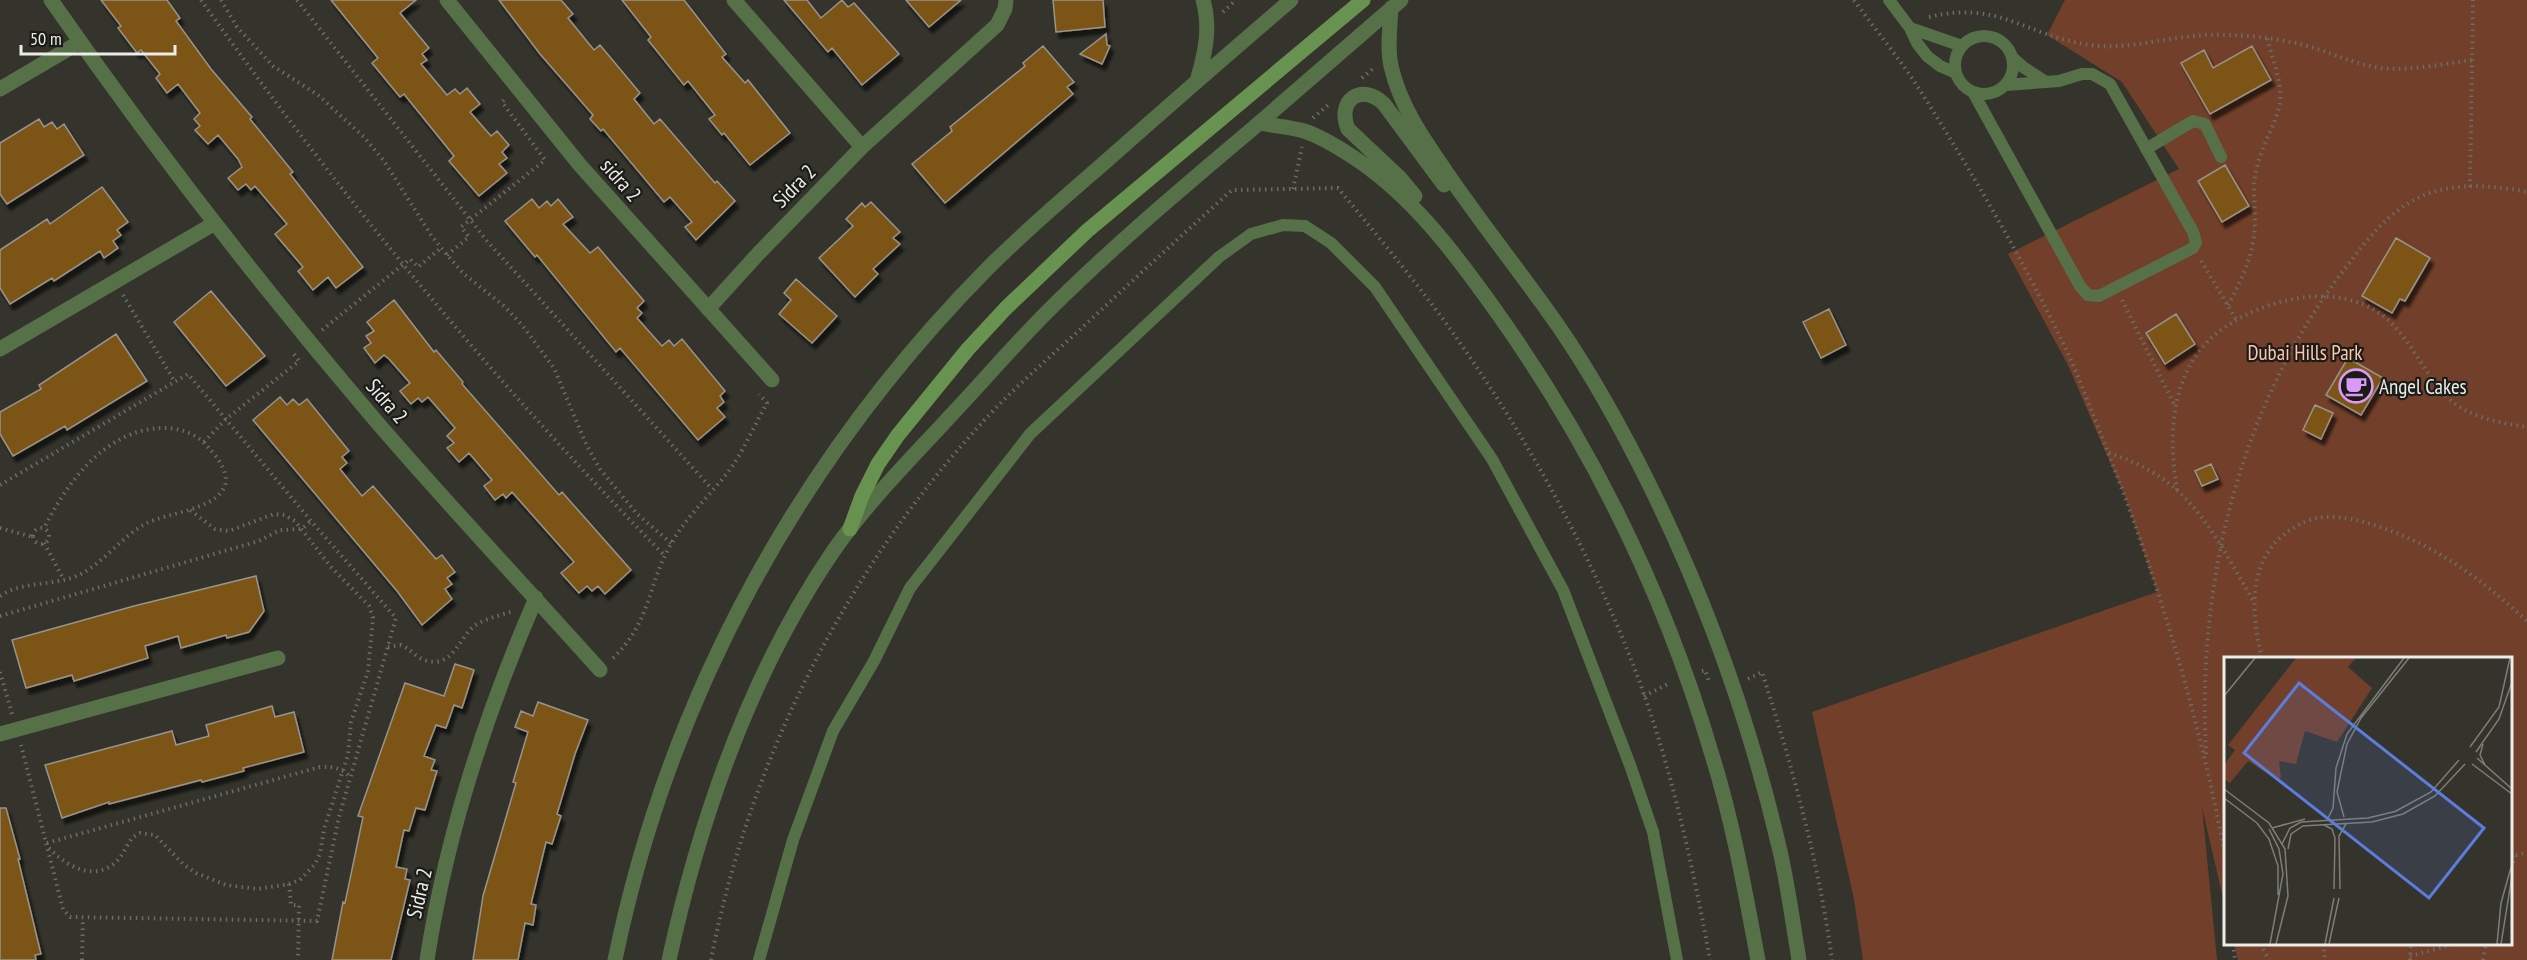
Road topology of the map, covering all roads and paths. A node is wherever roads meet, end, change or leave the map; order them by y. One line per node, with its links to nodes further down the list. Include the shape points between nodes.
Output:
1 (51, 0): 17 (street, Sidra 2)
2 (201, 0): 65 (path, via 308,147 458,333)
3 (221, 0): 40 (path, via 237,27 273,66 318,95 364,136)
4 (297, 0): 36 (path)
5 (447, 0): 27 (street, sidra 2)
6 (734, 0): 30 (street)
7 (1006, 0): 30 (street, Sidra 2, via 997,25)
8 (1203, 0): 23 (street, via 1208,31)
9 (1291, 0): 23 (street)
10 (1363, 0): 60 (main road, via 1087,231 1006,308 898,435 878,464)
11 (1854, 0): 18 (path)
12 (1889, 0): 15 (lane)
13 (2473, 0): 21 (path)
14 (1396, 4): 29 (street); 35 (street, via 1390,64 1396,84 1416,127)
15 (1910, 28): 16 (path, via 1949,10 1970,8 1991,10 2047,35 2093,45 2140,44 2195,35); 18 (path); 19 (lane); 22 (lane, via 1927,56)
16 (2267, 38): 21 (path, via 2380,68); 44 (path, via 2280,100 2256,169 2255,223 2248,261)
17 (80, 42): 26 (street); 38 (street, Sidra 2)
18 (1886, 44): 52 (path, via 1920,91 2031,281 2064,346)
19 (1962, 46): 20 (lane, via 1985,36 2007,46); 22 (lane)
20 (2013, 58): 24 (lane); 25 (lane)
21 (2472, 60): 33 (path)
22 (1956, 73): 28 (lane, via 1959,81)
23 (1197, 81): 99 (street, via 988,268 897,370 816,478 746,593 688,716 643,843)
24 (2047, 82): 25 (lane); 31 (lane, via 2082,74 2102,78 2110,84)
25 (2006, 85): 28 (lane, via 1990,94)
26 (0, 89)
27 (518, 90): 36 (path, via 502,102 545,160); 45 (street, sidra 2)
28 (1973, 92): 42 (lane, via 2083,291 2099,296)
29 (1259, 123): 37 (street, via 1306,132 1341,149 1401,194); 60 (street, via 1104,257 1046,313)
30 (862, 147): 45 (street, Sidra 2)
31 (2146, 149): 32 (lane, via 2193,121 2205,124); 39 (lane, via 2193,232)
32 (2222, 157)
33 (2470, 187): 34 (path); 43 (path, via 2445,189 2400,208 2381,224)
34 (2527, 192)
35 (1464, 198): 37 (street, via 1443,183 1377,97 1368,93 1358,95 1344,109 1348,129 1411,191); 77 (street, via 1559,328 1608,406 1689,570)
36 (470, 220): 40 (path, via 461,227 468,237); 53 (path)
37 (1426, 221): 103 (street, via 1527,355 1612,499 1647,575 1713,756 1740,861)
38 (215, 223): 41 (street); 68 (street, Sidra 2, via 370,414)
39 (2193, 248): 42 (lane); 44 (path)
40 (447, 255): 63 (path, via 504,306 539,346 554,368 585,444 600,469 637,514)
41 (115, 282): 47 (street); 49 (path)
42 (2116, 288): 50 (path)
43 (2324, 296): 46 (path, via 2294,297 2264,305); 51 (path, via 2374,310 2394,325 2448,398 2480,416); 64 (path, via 2272,387 2253,434)
44 (2228, 304): 46 (path)
45 (708, 309): 48 (street, sidra 2)
46 (2236, 319): 50 (path, via 2214,335 2196,356)
47 (0, 349)
48 (772, 380): 53 (path, via 759,393 767,403 744,446)
49 (176, 382)
50 (2175, 406): 54 (path, via 2171,434)
51 (2527, 428)
52 (2108, 453): 54 (path, via 2145,467); 80 (path, via 2141,538)
53 (712, 489): 63 (path)
54 (2177, 490): 64 (path, via 2202,516)
55 (190, 510): 58 (path, via 222,493 226,484 221,465 204,442 192,434 178,429 149,429 115,444 81,470); 59 (path, via 215,529 229,531 274,514 285,515); 66 (path, via 140,526 86,570)
56 (311, 521): 59 (path)
57 (0, 528): 61 (path)
58 (44, 528): 61 (path, via 36,530); 62 (path, via 49,535)
59 (302, 529): 70 (path, via 280,530 259,541); 81 (path, via 369,606 373,618 368,671 351,722)
60 (850, 529): 100 (street, via 812,585 780,643 737,736 705,821)
61 (33, 537): 62 (path, via 35,542)
62 (44, 543): 66 (path)
63 (671, 543): 65 (path)
64 (2221, 546): 69 (path); 80 (path, via 2206,654)
65 (664, 556): 75 (path, via 636,632)
66 (64, 580): 67 (path, via 16,588)
67 (0, 596)
68 (535, 601): 72 (path, via 478,624 455,652 441,661 425,661 400,645); 75 (street, Sidra 2); 98 (street, Sidra 2, via 493,705 459,814)
69 (2254, 602): 71 (path, via 2257,573 2270,546 2292,526 2320,516 2350,517 2408,536 2454,561 2493,589); 73 (path)
70 (0, 616)
71 (2527, 621)
72 (388, 647)
73 (2262, 657)
74 (278, 658): 78 (street)
75 (600, 670)
76 (0, 672): 78 (path)
77 (1732, 687): 104 (street, via 1780,851); 105 (path, via 1762,672 1809,841)
78 (17, 729): 79 (street)
79 (0, 734)
80 (2206, 761): 83 (path)
81 (344, 770): 82 (path); 86 (path, via 315,864 300,880); 86 (path, via 320,767 48,845 74,868 95,872 113,865 133,837 148,833 155,835 183,864 211,880 258,889)
82 (350, 777)
83 (2224, 851)
84 (2527, 852): 85 (path)
85 (2513, 856)
86 (289, 884): 97 (path, via 291,905 299,905)
87 (83, 918): 96 (path)
88 (2233, 945): 106 (path)
89 (2261, 945): 107 (path)
90 (2322, 945): 108 (path)
91 (2427, 945): 94 (path)
92 (2451, 945): 94 (path)
93 (2486, 945): 109 (path)
94 (2425, 952): 95 (path)
95 (2410, 958)
96 (82, 960)
97 (298, 960)
98 (427, 960)
99 (615, 960)
100 (669, 960)
101 (759, 960): 102 (lane, via 793,840 833,731 910,588 1030,434 1219,256 1251,234 1283,225 1305,226 1331,243 1375,287 1492,459 1563,590 1653,832)
102 (1677, 960)
103 (1758, 960)
104 (1799, 960)
105 (1832, 960)
106 (2235, 960)
107 (2269, 960)
108 (2324, 960)
109 (2483, 960)

